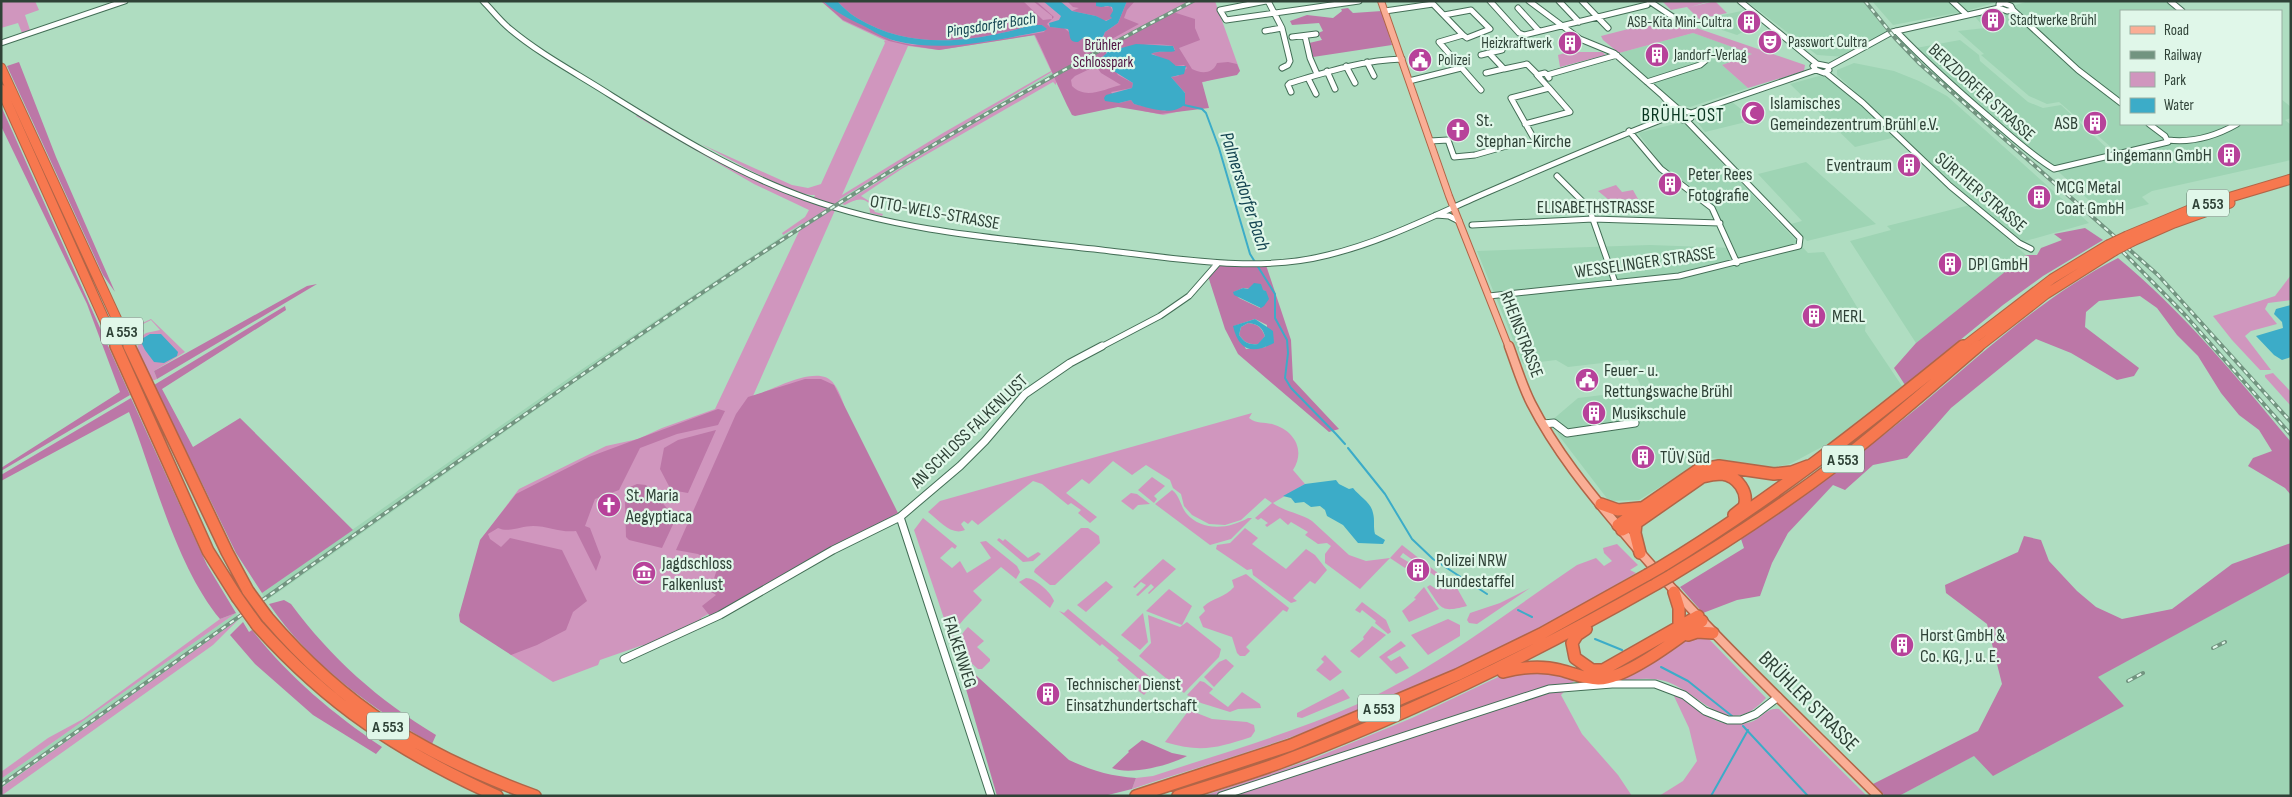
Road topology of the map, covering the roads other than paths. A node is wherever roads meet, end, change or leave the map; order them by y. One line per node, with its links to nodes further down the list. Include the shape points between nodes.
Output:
1 (125, 1): 35 (street)
2 (483, 1): 91 (street, OTTO-WELS-STRASSE, via 530,44 647,117 738,168 805,198 877,220 915,227)
3 (1267, 1): 19 (street); 19 (street, via 1220,10 1226,20)
4 (1359, 1): 19 (street)
5 (1381, 1): 18 (main road, RHEINSTRASSE)
6 (1490, 1): 29 (street, via 1519,33)
7 (1529, 1): 25 (street)
8 (1559, 1): 24 (street)
9 (1582, 1): 22 (street)
10 (1740, 1): 43 (street)
11 (1952, 1): 21 (street)
12 (2170, 1): 17 (street)
13 (2017, 2): 16 (street)
14 (1648, 3): 22 (street); 23 (street)
15 (1518, 8): 29 (street)
16 (2011, 8): 21 (street); 68 (street, via 2078,70)
17 (2181, 10)
18 (1384, 11): 20 (street, via 1433,4); 40 (main road, RHEINSTRASSE)
19 (1274, 14): 26 (street)
20 (1444, 15): 34 (street); 34 (street, via 1472,10 1490,29)
21 (1967, 15): 30 (street)
22 (1598, 17): 24 (street); 27 (street)
23 (1673, 17)
24 (1578, 22): 25 (street)
25 (1562, 26): 29 (street); 39 (street, via 1580,39)
26 (1282, 28): 28 (street); 46 (street, via 1290,61)
27 (1608, 28)
28 (1265, 31)
29 (1539, 31)
30 (1896, 31): 50 (street, via 1876,39); 76 (street, BERZDORFER STRASSE, via 1964,96 2036,158 2054,169 2165,144)
31 (1316, 34): 32 (street)
32 (1305, 36): 33 (street); 53 (street)
33 (1292, 37)
34 (1467, 38): 47 (street, via 1438,42)
35 (1, 43)
36 (1502, 50): 37 (street)
37 (1489, 53): 38 (street); 48 (street)
38 (1481, 55)
39 (1617, 55): 55 (street); 60 (street)
40 (1402, 59): 42 (street); 59 (main road, RHEINSTRASSE)
41 (1706, 60): 60 (street, via 1700,65)
42 (1367, 62): 44 (street); 56 (street)
43 (1817, 64): 49 (street, via 1813,66); 50 (street)
44 (1346, 66): 51 (street); 61 (street)
45 (1, 68): 114 (highway, A 553, bridge, via 227,552 248,591 267,617 286,642 328,682 396,732 460,767)
46 (1282, 68)
47 (1461, 68): 59 (street); 65 (street)
48 (1503, 69): 52 (street); 54 (street, via 1527,64)
49 (1816, 70): 50 (street); 70 (street)
50 (1827, 70): 90 (street, SÜRTHER STRASSE, via 1950,186 2020,244)
51 (1327, 71): 53 (street); 62 (street)
52 (1486, 73)
53 (1317, 74): 57 (street)
54 (1538, 74): 55 (street); 58 (street)
55 (1547, 75): 58 (street, via 1550,78)
56 (1374, 76)
57 (1308, 78): 66 (street, via 1290,83); 67 (street)
58 (1542, 80): 63 (street)
59 (1410, 81): 77 (main road, RHEINSTRASSE)
60 (1647, 82): 69 (street)
61 (1355, 83)
62 (1335, 88)
63 (1549, 88): 71 (street, via 1511,98); 71 (street, via 1570,112)
64 (1, 89): 113 (highway, A 553, bridge, via 208,551 237,597 295,668 351,716 421,760)
65 (1481, 90)
66 (1291, 92)
67 (1316, 94)
68 (2120, 102)
69 (1676, 113): 70 (street); 70 (street); 74 (street, OTTO-WELS-STRASSE)
70 (1688, 115): 92 (street, WESSELINGER STRASSE, via 1800,238 1799,246 1794,248)
71 (1525, 124): 75 (street)
72 (2150, 125): 76 (street)
73 (2235, 125): 76 (street, via 2221,133 2185,141)
74 (1629, 132): 82 (street, OTTO-WELS-STRASSE); 86 (street, via 1661,169 1712,208)
75 (1533, 137)
76 (2168, 140)
77 (1430, 141): 78 (street, via 1448,140 1454,157); 82 (main road, RHEINSTRASSE)
78 (1510, 145)
79 (1556, 176): 84 (street, via 1586,204)
80 (2291, 179): 88 (highway, A 553, via 2194,208)
81 (2291, 186): 88 (highway, A 553)
82 (1454, 207): 83 (street, OTTO-WELS-STRASSE); 85 (main road, RHEINSTRASSE)
83 (1433, 216): 85 (street, via 1449,216); 91 (street, OTTO-WELS-STRASSE, via 1376,240 1326,256 1261,264)
84 (1593, 219): 86 (street, ELISABETHSTRASSE); 87 (street, ELISABETHSTRASSE); 93 (street)
85 (1459, 221): 94 (main road, RHEINSTRASSE)
86 (1720, 223): 92 (street)
87 (1472, 225)
88 (2130, 238): 89 (highway, A 553, bridge)
89 (2111, 248): 97 (highway, A 553, via 2062,272 2016,305); 106 (highway, A 553, bridge, via 2032,303 1860,446 1772,512)
90 (2031, 249)
91 (1218, 263): 100 (street, AN SCHLOSS FALKENLUST, via 1189,296 1160,316 1070,364 1025,394 985,441)
92 (1737, 263): 93 (street, WESSELINGER STRASSE, via 1679,276)
93 (1615, 282): 94 (street, WESSELINGER STRASSE)
94 (1489, 296): 96 (main road, RHEINSTRASSE, via 1531,402)
95 (1635, 423): 96 (street, via 1567,432 1554,423)
96 (1543, 424): 98 (main road, RHEINSTRASSE)
97 (1821, 461): 99 (highway, via 1775,474 1727,465 1710,466 1698,470); 103 (highway, A 553)
98 (1601, 504): 99 (highway, via 1627,510); 102 (main road, RHEINSTRASSE)
99 (1643, 508): 102 (highway)
100 (900, 516): 110 (street, AN SCHLOSS FALKENLUST, via 720,614); 115 (street, FALKENWEG)
101 (1636, 523): 102 (highway); 103 (highway, via 1702,477 1726,475 1742,488 1746,497 1744,507); 104 (highway)
102 (1620, 528): 104 (main road, RHEINSTRASSE)
103 (1706, 538): 116 (highway, A 553, bridge, via 1541,634 1457,675 1291,745)
104 (1640, 553): 105 (main road, RHEINSTRASSE)
105 (1674, 592): 107 (main road, RHEINSTRASSE); 108 (highway, via 1681,616)
106 (1615, 608): 108 (highway, via 1572,643 1575,658 1592,670 1603,670); 111 (highway, A 553)
107 (1700, 619): 108 (highway); 109 (main road, RHEINSTRASSE)
108 (1680, 632): 109 (highway); 111 (highway, via 1618,674 1603,679 1583,678 1536,666)
109 (1713, 633): 112 (main road, BRÜHLER STRASSE)
110 (624, 659)
111 (1480, 678): 117 (highway, A 553, via 1278,763)
112 (1778, 697): 118 (street, via 1756,714 1741,720 1728,720 1705,711 1684,695 1655,684 1548,689); 119 (main road, BRÜHLER STRASSE)
113 (497, 796)
114 (535, 796)
115 (991, 796)
116 (1136, 796)
117 (1178, 796)
118 (1221, 796)
119 (1878, 796)

